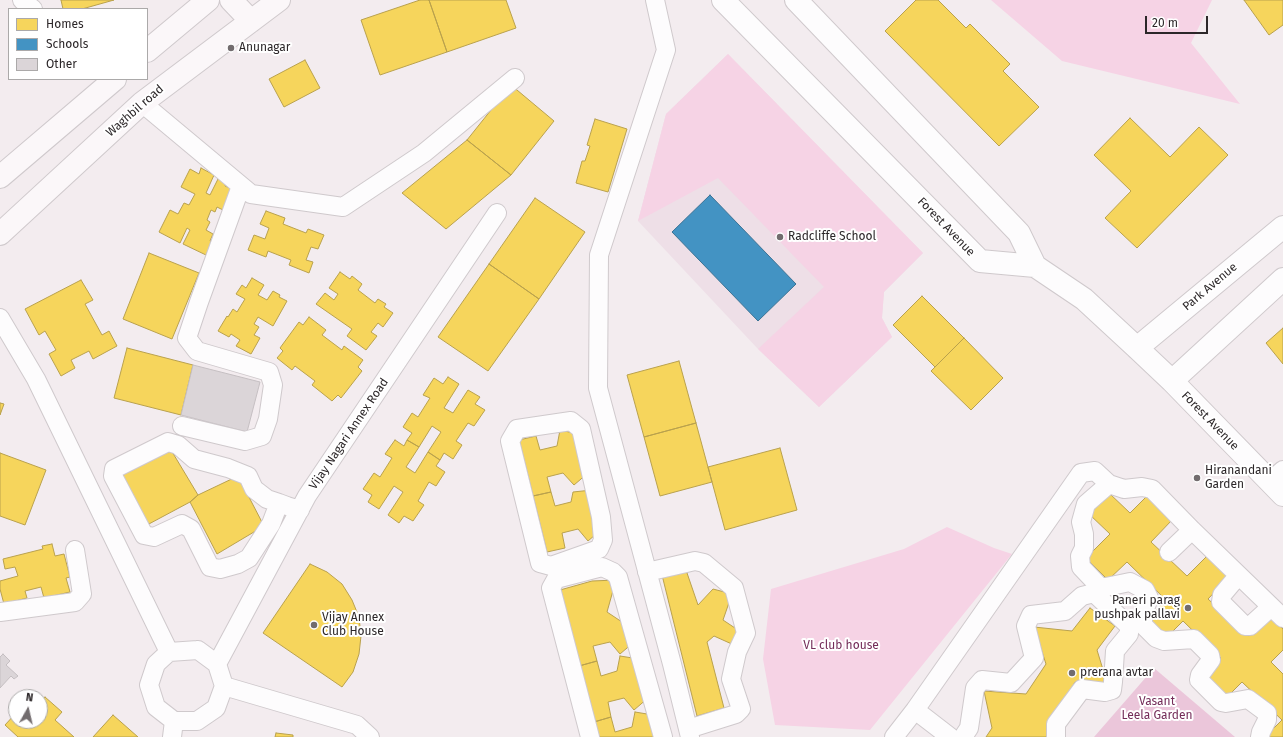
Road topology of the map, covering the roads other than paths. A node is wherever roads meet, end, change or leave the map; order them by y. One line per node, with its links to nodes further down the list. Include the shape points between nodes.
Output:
1 (22, 0): 8 (street)
2 (208, 0): 10 (main road)
3 (231, 0): 9 (main road)
4 (279, 0): 9 (main road, Waghbil road)
5 (655, 0): 29 (street, via 666,50 598,255 598,388)
6 (723, 0): 19 (street, Forest Avenue, via 980,261)
7 (796, 0): 19 (street, via 1019,234)
8 (32, 8)
9 (251, 21): 13 (main road, Waghbil road)
10 (148, 51)
11 (515, 78): 15 (street, via 424,153 343,207 251,194)
12 (114, 80): 14 (main road)
13 (142, 103): 15 (street); 18 (main road, Waghbil road)
14 (0, 177)
15 (241, 186): 24 (street, via 187,338 197,351 269,372 273,385 268,419 262,436 245,441)
16 (497, 213): 28 (street, Vijay Nagari Annex Road)
17 (1283, 227): 22 (street, Park Avenue)
18 (0, 234)
19 (1035, 266): 22 (street, Forest Avenue, via 1084,299)
20 (1283, 279): 23 (street)
21 (0, 318): 38 (street, via 36,379)
22 (1137, 348): 23 (street, Forest Avenue)
23 (1172, 381): 25 (street, Forest Avenue)
24 (182, 426)
25 (1279, 482)
26 (1109, 484): 31 (street, via 1124,489 1152,488); 43 (street, via 1095,471 1081,472); 53 (street, via 1086,504 1081,522 1084,548 1080,556 1081,568 1100,587 1130,582 1145,590 1149,598 1143,614 1143,625 1156,638 1164,641 1194,639 1210,655 1211,660 1200,675 1200,680 1221,702 1248,699 1267,714)
27 (279, 503): 27 (street, via 267,499 254,489 248,476 194,459 178,445 168,442 114,469 113,476 144,535 154,537 182,524 191,529 210,567 220,569 249,558 271,524); 28 (street)
28 (300, 510): 39 (street, Vijay Nagari Annex Road)
29 (631, 510): 30 (street); 34 (street)
30 (601, 517): 30 (street, via 581,429 571,421 517,429 510,441 540,563 551,566 599,549 603,540)
31 (1192, 530): 33 (street); 35 (street)
32 (75, 550): 36 (street, via 82,594 75,602)
33 (1169, 552)
34 (647, 572): 40 (street); 45 (street, via 695,561 704,563 734,588 746,633 737,652 731,679 741,709 736,714)
35 (1238, 576): 37 (street); 37 (street, via 1222,595 1222,602 1245,626)
36 (0, 612)
37 (1277, 613)
38 (169, 652): 39 (street, via 198,650); 44 (street, via 156,664 149,685 156,707)
39 (217, 664): 42 (street)
40 (672, 664): 41 (street); 45 (street)
41 (644, 672): 47 (street, via 618,577 602,567 556,579 551,588); 48 (street)
42 (224, 686): 44 (street, via 216,708 197,721); 46 (street, via 357,726)
43 (915, 710): 49 (street); 50 (street)
44 (173, 729)
45 (689, 733)
46 (370, 737)
47 (590, 737)
48 (663, 737)
49 (894, 737)
50 (950, 737)
51 (963, 737): 52 (street, via 969,728 975,688 982,680 1011,683 1034,658 1026,626 1031,615 1065,612 1082,596 1094,593 1129,626 1129,634 1115,652 1112,690 1105,692 1082,689 1056,724)
52 (1056, 737)
53 (1260, 737)

